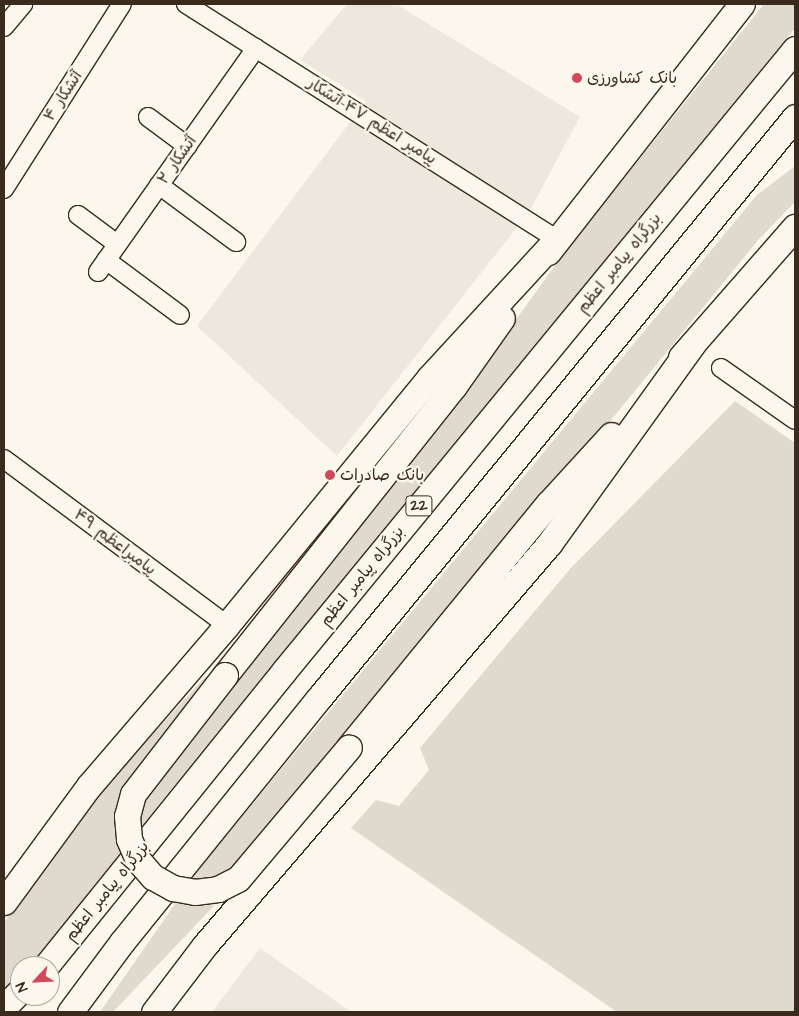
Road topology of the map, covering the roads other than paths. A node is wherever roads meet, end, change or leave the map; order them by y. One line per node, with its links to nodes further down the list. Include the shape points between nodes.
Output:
1 (22, 4): 6 (street)
2 (122, 4): 13 (street, آتشکار ۴)
3 (186, 4): 7 (street, پیامبر اعظم ۴۷-آتشکار)
4 (742, 4): 5 (highway)
5 (725, 14): 16 (highway)
6 (4, 27)
7 (256, 48): 11 (street, آتشکار ۲); 16 (street, پیامبر اعظم ۴۷-آتشکار)
8 (795, 50): 27 (highway, بزرگراه پیامبر اعظم / 22)
9 (148, 117): 11 (street)
10 (795, 117): 28 (highway, via 319,698 122,942)
11 (187, 146): 12 (street, آتشکار ۲)
12 (159, 185): 17 (street); 18 (street, آتشکار ۲)
13 (4, 189)
14 (78, 215): 18 (street)
15 (795, 226): 20 (highway)
16 (557, 239): 20 (highway, bridge, via 454,386 133,794 127,816 129,839 138,860 153,877 173,888 195,892 218,889 238,879 549,503); 24 (highway, via 429,378)
17 (236, 242)
18 (117, 244): 19 (street, آتشکار ۲, via 102,266)
19 (180, 315)
20 (692, 345): 26 (highway, via 549,544)
21 (721, 368): 22 (street)
22 (795, 420)
23 (4, 459): 24 (street, پیامبراعظم ۴۹)
24 (227, 625): 25 (highway, via 89,786)
25 (4, 902)
26 (205, 945): 29 (highway); 30 (highway)
27 (54, 956)
28 (70, 1012)
29 (134, 1012)
30 (154, 1012)

